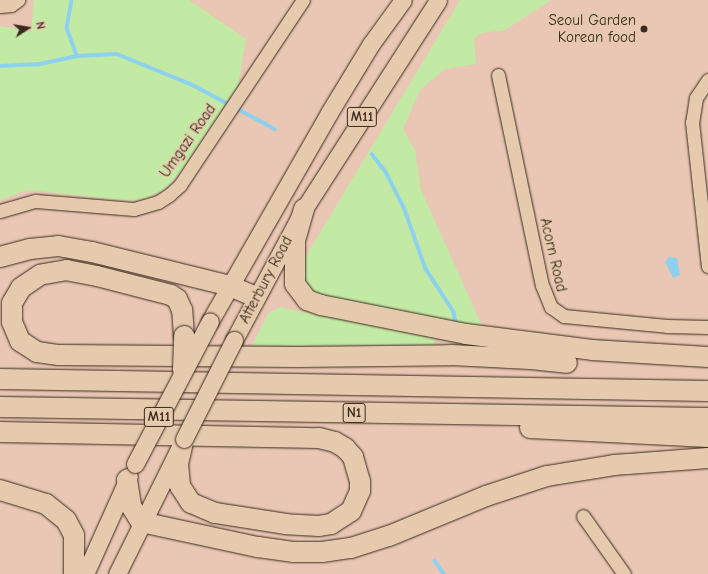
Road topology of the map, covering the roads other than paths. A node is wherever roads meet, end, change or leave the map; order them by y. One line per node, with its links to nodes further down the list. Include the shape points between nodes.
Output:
1 (18, 0): 5 (street, via 11,5)
2 (303, 0): 9 (street, Umgazi Road, via 180,185 169,195 152,204 128,209 36,201)
3 (403, 0): 13 (main road, Atterbury Road / M11, via 371,44 332,107)
4 (438, 0): 8 (main road, Atterbury Road / M11)
5 (0, 6)
6 (498, 75): 15 (street, Acorn Road, via 542,285 551,307 564,316 667,326)
7 (708, 80): 10 (street, via 696,98 692,122)
8 (304, 209): 14 (main road, Atterbury Road / M11); 16 (highway, via 295,241 295,284 307,300 466,334 592,350)
9 (0, 211)
10 (705, 222): 12 (street)
11 (0, 257): 13 (highway, via 30,249 58,246)
12 (708, 266)
13 (230, 286): 14 (highway); 19 (main road, Atterbury Road / M11, bridge)
14 (256, 297): 28 (main road, Atterbury Road / M11, bridge)
15 (708, 327)
16 (708, 357)
17 (567, 363): 18 (highway); 19 (highway, bridge, via 451,355 298,357 59,355 37,352 20,341 12,322 12,303 21,288 40,275 67,270 171,295 182,310 184,336); 21 (highway, via 341,368)
18 (708, 365)
19 (183, 370): 30 (main road, Atterbury Road / M11, bridge)
20 (0, 379): 21 (highway, N1)
21 (244, 382): 22 (highway, N1)
22 (708, 391)
23 (0, 407): 24 (highway, N1)
24 (355, 413): 25 (highway, N1); 27 (highway, via 487,425)
25 (708, 418)
26 (0, 432): 31 (highway, via 319,438 335,442 349,452 358,471 360,491 351,511 340,519 331,524 307,526 215,513 198,508 184,495)
27 (708, 437)
28 (184, 439): 31 (highway)
29 (708, 458): 34 (highway, via 614,465 547,476 508,488 389,536 351,548 322,552 293,552 258,547)
30 (131, 472): 34 (highway, via 131,506); 36 (main road, Atterbury Road / M11)
31 (173, 473): 34 (main road)
32 (0, 490): 35 (highway, via 46,504 66,520 74,535)
33 (583, 516): 38 (street)
34 (141, 522): 37 (main road)
35 (74, 574)
36 (84, 574)
37 (117, 574)
38 (624, 574)

